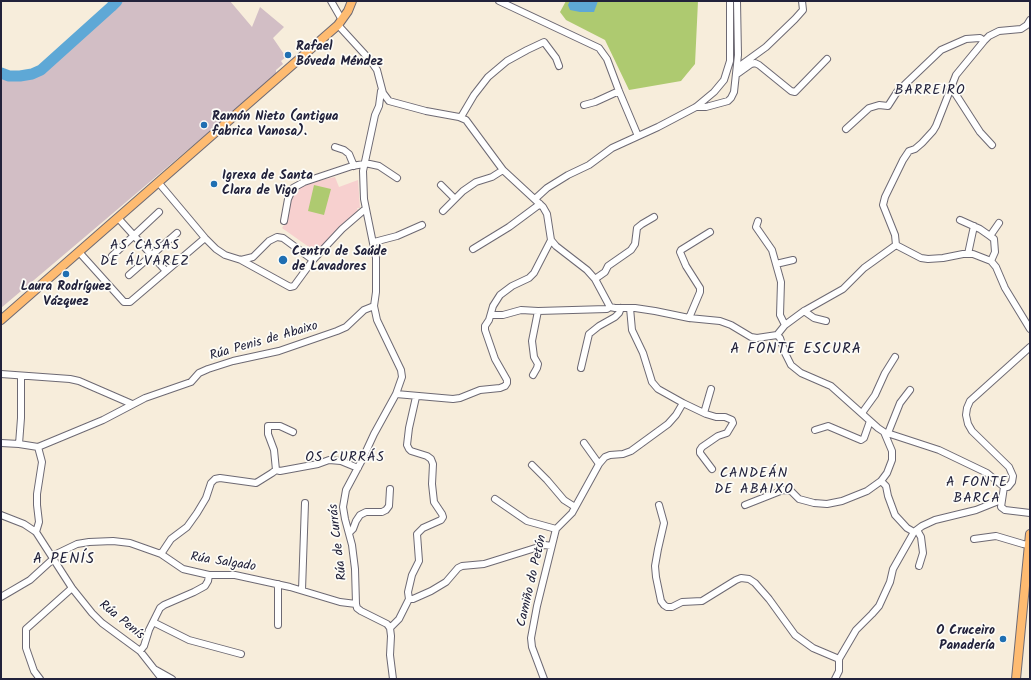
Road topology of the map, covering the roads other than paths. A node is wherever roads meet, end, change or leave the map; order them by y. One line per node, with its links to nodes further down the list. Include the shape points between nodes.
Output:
1 (331, 1): 8 (street)
2 (352, 1): 8 (main road)
3 (499, 1): 15 (street, via 599,48 607,59)
4 (730, 1): 19 (street, via 730,55 726,74 714,92)
5 (737, 1): 12 (street)
6 (802, 1): 12 (street, via 803,10 788,27)
7 (1030, 20): 9 (street, via 1021,29 999,31)
8 (340, 23): 14 (street, via 344,33 377,70); 29 (main road)
9 (984, 41): 13 (street, via 956,75); 21 (street, via 980,38 966,39 941,50 897,92 888,106 869,108)
10 (827, 59): 12 (street, via 795,92 755,63)
11 (559, 66): 20 (street, via 544,42 527,50 507,61 488,77)
12 (737, 71): 19 (street, via 732,98 706,107)
13 (950, 87): 23 (street, via 980,132); 51 (street, via 936,126 922,143 909,151 885,197 884,210 895,234)
14 (381, 89): 16 (street); 18 (street)
15 (618, 91): 17 (street); 22 (street)
16 (389, 101): 18 (street); 20 (street)
17 (584, 105)
18 (379, 106): 25 (street)
19 (696, 107): 22 (street)
20 (461, 117): 27 (street, via 470,125)
21 (846, 129)
22 (638, 136): 32 (street, via 612,148 589,165 568,174 547,188)
23 (992, 145)
24 (335, 147): 26 (street, via 349,154)
25 (365, 164): 26 (street); 28 (street, via 379,166); 33 (street, via 362,178)
26 (354, 166): 39 (street, via 293,188)
27 (503, 170): 31 (street, via 476,182); 32 (street)
28 (398, 178)
29 (158, 182): 37 (main road); 48 (street)
30 (441, 185): 31 (street)
31 (455, 199): 34 (street)
32 (537, 202): 49 (street, via 547,214); 52 (street, via 509,226)
33 (366, 210): 50 (street); 59 (street, via 342,229)
34 (442, 211)
35 (159, 212): 47 (street)
36 (654, 217): 66 (street, via 637,228 635,244 631,250)
37 (118, 218): 47 (street); 53 (main road)
38 (960, 220): 43 (street)
39 (284, 221)
40 (758, 221): 62 (street, via 756,227 772,250)
41 (999, 223): 46 (street)
42 (422, 225): 50 (street, via 397,236)
43 (974, 226): 46 (street); 54 (street)
44 (710, 232): 74 (street, via 680,250 686,266 700,288)
45 (177, 233): 57 (street)
46 (990, 236): 61 (street, via 994,239 995,245)
47 (134, 237): 56 (street); 57 (street)
48 (205, 238): 58 (street, via 225,255); 64 (street)
49 (551, 240): 66 (street); 73 (street, via 534,273 500,295)
50 (374, 242): 67 (street, via 377,270)
51 (896, 245): 54 (street, via 928,259); 71 (street, via 864,268 843,289)
52 (473, 249)
53 (79, 252): 64 (street, via 124,302 130,302); 75 (main road)
54 (968, 254): 61 (street)
55 (256, 255): 58 (street); 59 (street, via 278,237); 63 (street)
56 (112, 256)
57 (152, 256): 64 (street); 65 (street)
58 (241, 260): 63 (street)
59 (313, 260): 63 (street, via 297,283 290,287)
60 (794, 260): 62 (street)
61 (991, 261): 78 (street)
62 (776, 264): 77 (street, via 781,282 780,314)
63 (258, 269)
64 (166, 271)
65 (129, 275)
66 (595, 279): 68 (street)
67 (374, 306): 88 (street, Rúa de Currás, via 377,320 402,373); 91 (street, Rúa Penis de Abaixo, via 364,310 346,327 337,331 279,351 208,369 199,373 191,382)
68 (610, 307): 69 (street); 72 (street)
69 (621, 308): 70 (street); 82 (street, via 615,317 588,334)
70 (630, 308): 74 (street); 90 (street, via 632,330 652,382 658,389)
71 (804, 311): 76 (street, via 814,318); 77 (street)
72 (538, 312): 73 (street, via 521,310); 84 (street, via 532,341 538,364)
73 (491, 315): 89 (street, via 485,330 495,359 507,380 506,386 453,399)
74 (689, 318): 79 (street, via 720,321 757,338)
75 (1, 320)
76 (826, 321)
77 (785, 325): 79 (street)
78 (1030, 328)
79 (777, 334): 93 (street, via 791,365 801,373 831,386)
80 (1030, 347): 108 (street, via 970,401 967,408 966,415 972,432 1009,467 1013,476 1012,482 1008,487)
81 (895, 357): 93 (street)
82 (581, 368)
83 (1, 374): 85 (street)
84 (533, 375)
85 (21, 377): 91 (street, via 70,378); 100 (street)
86 (711, 389): 92 (street)
87 (910, 390): 97 (street, via 900,403)
88 (396, 394): 89 (street); 104 (street, Rúa de Currás)
89 (416, 396): 134 (street, via 409,428 408,449 431,459 434,502 443,517 417,534 419,561 412,575)
90 (683, 403): 92 (street); 102 (street, via 668,424 632,451 610,455)
91 (132, 404): 101 (street, Rúa Penis de Abaixo, via 103,420)
92 (704, 413): 105 (street, via 725,417 733,423 727,433 718,436 700,450)
93 (862, 414): 94 (street)
94 (870, 421): 95 (street, via 861,440 828,426); 97 (street)
95 (815, 430)
96 (293, 432): 106 (street, via 280,426 268,426)
97 (886, 433): 107 (street, via 892,460); 108 (street, via 939,450 987,473)
98 (1, 443): 100 (street)
99 (584, 443): 102 (street)
100 (18, 444): 101 (street)
101 (38, 447): 120 (street, via 42,462 37,494 39,522)
102 (599, 464): 115 (street, Camiño do Petón)
103 (532, 465): 115 (street, via 564,500)
104 (358, 468): 106 (street, via 336,460); 121 (street, Rúa de Currás, via 344,498)
105 (712, 469)
106 (276, 470): 126 (street, via 256,482 215,479 187,527 171,539)
107 (881, 481): 114 (street, via 867,491 827,504 799,499 791,491 783,490); 119 (street, via 886,486 895,516 907,528)
108 (1004, 487): 111 (street)
109 (390, 488): 121 (street, via 389,506 386,510 360,515)
110 (495, 500): 118 (street, via 527,521)
111 (1001, 500): 116 (street, via 1005,510); 119 (street, via 976,510 935,520)
112 (305, 503): 132 (street)
113 (659, 505): 141 (street, via 664,523 655,566 661,601 664,605 672,607 682,602 702,601 736,580 749,579 769,599 795,635 813,648)
114 (745, 505)
115 (575, 507): 118 (street, Camiño do Petón)
116 (1030, 513)
117 (1, 515): 120 (street, Rúa Penís)
118 (556, 529): 125 (street, Camiño do Petón)
119 (915, 531): 128 (street, via 921,537 923,553); 141 (street, via 893,569 879,606 856,630)
120 (36, 532): 127 (street, Rúa Penís)
121 (349, 533): 135 (street, Rúa de Currás, via 355,569)
122 (1030, 534): 124 (main road)
123 (974, 539): 124 (street, via 996,536)
124 (1029, 545): 149 (main road)
125 (551, 546): 134 (street, via 544,545 484,564 462,566 446,582); 147 (street, Camiño do Petón, via 532,638 532,647)
126 (161, 554): 127 (street, Rúa Salgado, via 130,542 113,541 77,544); 129 (street, Rúa Salgado, via 183,568)
127 (52, 557): 131 (street, Rúa Penís); 133 (street, Rúa Salgado, via 30,580)
128 (919, 566)
129 (209, 575): 130 (street, Rúa Salgado, via 235,575); 136 (street, via 205,586 160,608)
130 (278, 584): 132 (street, Rúa Salgado); 137 (street)
131 (72, 588): 139 (street, Rúa Penís, via 102,623); 143 (street, via 26,629 26,648 34,671)
132 (302, 590): 135 (street, Rúa Salgado, via 340,602)
133 (1, 597)
134 (409, 599): 138 (street, via 399,620)
135 (356, 604): 138 (street, via 357,608)
136 (153, 622): 139 (street); 140 (street, via 190,640)
137 (278, 625)
138 (390, 628): 146 (street)
139 (140, 651): 142 (street, Rúa Penís)
140 (241, 654)
141 (839, 659): 148 (street, via 839,671)
142 (155, 669): 144 (street, Rúa Penís); 145 (street)
143 (40, 679)
144 (162, 679)
145 (172, 679)
146 (393, 679)
147 (544, 679)
148 (835, 679)
149 (1016, 679)

